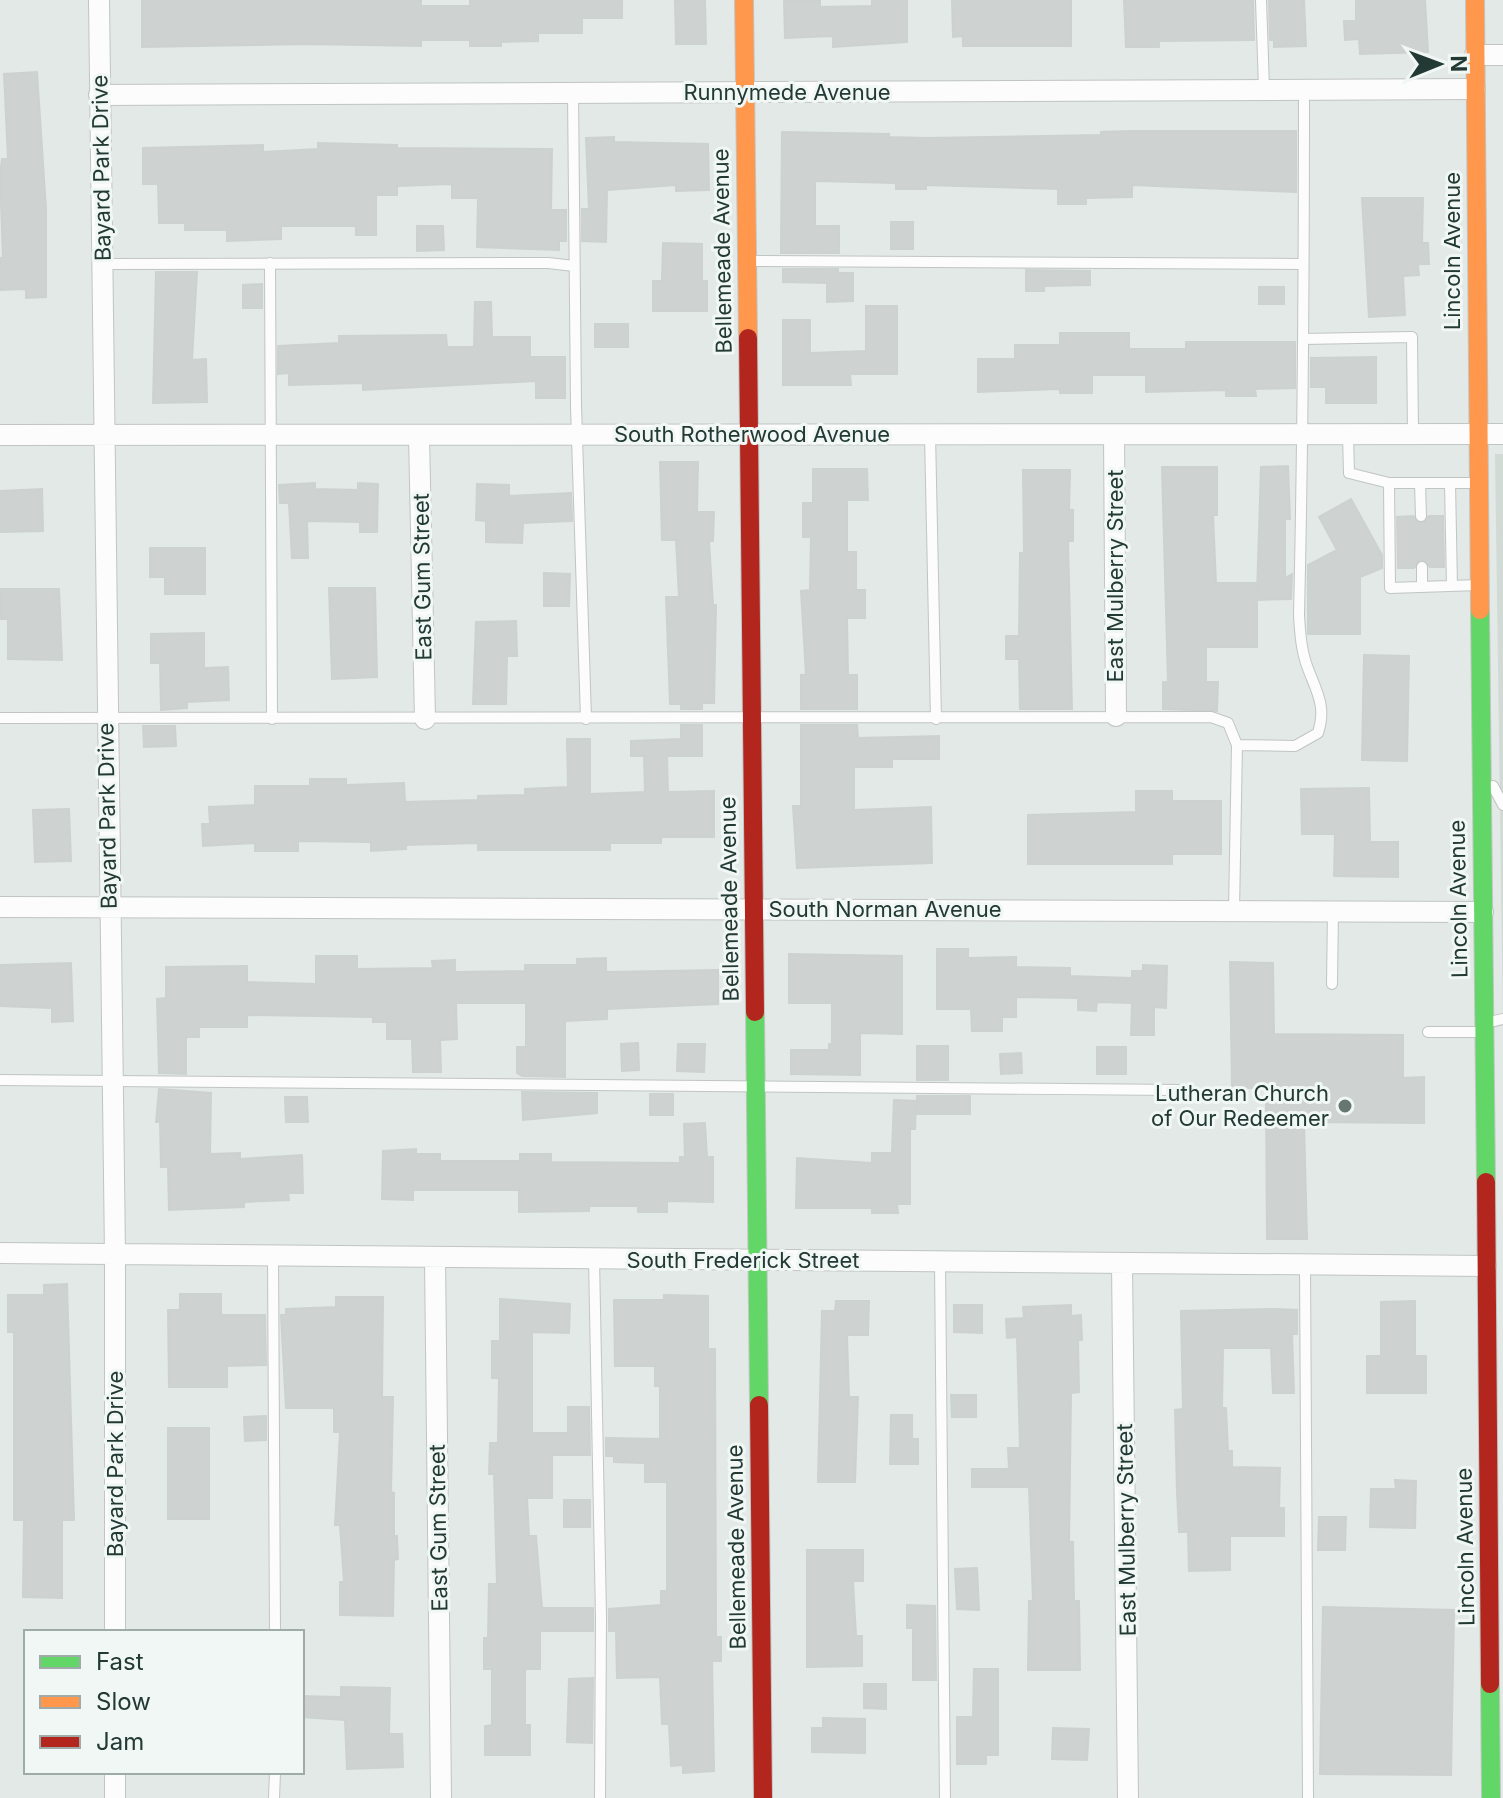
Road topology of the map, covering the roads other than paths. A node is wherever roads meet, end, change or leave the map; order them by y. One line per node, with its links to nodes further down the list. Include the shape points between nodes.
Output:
1 (99, 0): 12 (street, Bayard Park Drive)
2 (744, 0): 11 (street, Bellemeade Avenue)
3 (1261, 0): 7 (lane)
4 (1475, 0): 5 (street, Lincoln Avenue)
5 (1475, 55): 6 (street); 9 (street, Lincoln Avenue)
6 (1503, 55)
7 (1264, 88): 8 (street, Runnymede Avenue); 11 (street, Runnymede Avenue)
8 (1304, 89): 9 (street, Runnymede Avenue); 16 (lane)
9 (1475, 89): 31 (street, Lincoln Avenue)
10 (573, 92): 11 (street, Runnymede Avenue); 12 (street, Runnymede Avenue); 17 (lane)
11 (745, 93): 13 (street, Bellemeade Avenue)
12 (99, 95): 15 (street, Bayard Park Drive)
13 (747, 261): 16 (lane); 27 (street, Bellemeade Avenue)
14 (270, 263): 15 (lane); 17 (lane); 20 (lane)
15 (103, 264): 19 (street, Bayard Park Drive)
16 (1301, 264): 18 (lane)
17 (574, 266): 26 (lane)
18 (1303, 339): 22 (lane, via 1412,337); 29 (lane)
19 (104, 434): 20 (street, South Rotherwood Avenue); 24 (street, South Rotherwood Avenue); 41 (street, Bayard Park Drive)
20 (272, 434): 25 (street, South Rotherwood Avenue); 45 (lane)
21 (930, 434): 27 (street, South Rotherwood Avenue); 28 (street, South Rotherwood Avenue); 48 (lane)
22 (1413, 434): 30 (street, South Rotherwood Avenue); 31 (street, South Rotherwood Avenue)
23 (1503, 434): 31 (street, South Rotherwood Avenue)
24 (0, 435)
25 (419, 435): 26 (street, South Rotherwood Avenue); 46 (street, East Gum Street)
26 (577, 435): 27 (street, South Rotherwood Avenue); 47 (lane)
27 (748, 435): 42 (street, Bellemeade Avenue)
28 (1114, 435): 29 (street, South Rotherwood Avenue); 43 (street, East Mulberry Street)
29 (1303, 435): 30 (street, South Rotherwood Avenue); 49 (lane, via 1301,644 1320,691 1323,718 1318,733 1295,746)
30 (1348, 435): 32 (lane, via 1349,473)
31 (1477, 435): 34 (street, Lincoln Avenue)
32 (1389, 483): 35 (lane); 40 (lane, via 1390,588)
33 (1450, 483): 34 (lane); 35 (lane); 39 (lane)
34 (1478, 483): 38 (street, Lincoln Avenue)
35 (1420, 484): 36 (lane)
36 (1421, 516)
37 (1422, 567): 40 (lane)
38 (1479, 585): 39 (lane); 50 (street, Lincoln Avenue)
39 (1452, 586): 40 (lane)
40 (1422, 587)
41 (106, 716): 44 (lane); 45 (lane); 53 (street, Bayard Park Drive)
42 (751, 716): 47 (lane); 48 (lane); 54 (street, Bellemeade Avenue)
43 (1116, 716): 48 (lane); 49 (lane, via 1222,719)
44 (0, 718)
45 (272, 719): 46 (lane)
46 (425, 719): 47 (lane)
47 (586, 719)
48 (936, 719)
49 (1237, 745): 55 (lane)
50 (1481, 759): 51 (lane); 57 (street, Lincoln Avenue)
51 (1503, 805)
52 (0, 907): 53 (street, South Norman Avenue)
53 (109, 908): 54 (street, South Norman Avenue); 63 (street, Bayard Park Drive)
54 (753, 908): 55 (street, South Norman Avenue); 64 (street, Bellemeade Avenue)
55 (1234, 911): 56 (street, South Norman Avenue)
56 (1333, 911): 57 (street, South Norman Avenue); 58 (lane)
57 (1483, 912): 60 (street, Lincoln Avenue)
58 (1332, 984)
59 (1503, 1019): 60 (lane)
60 (1483, 1027): 61 (lane); 66 (street, Lincoln Avenue)
61 (1428, 1032)
62 (0, 1080): 63 (lane)
63 (111, 1080): 64 (lane); 69 (street, Bayard Park Drive)
64 (755, 1088): 65 (lane); 73 (street, Bellemeade Avenue)
65 (1178, 1090)
66 (1485, 1211): 67 (lane); 77 (street, Lincoln Avenue)
67 (1503, 1228)
68 (0, 1253): 69 (street, South Frederick Street)
69 (115, 1254): 70 (street, South Frederick Street); 79 (street, Bayard Park Drive)
70 (273, 1255): 71 (street, South Frederick Street); 80 (lane)
71 (435, 1257): 72 (street, South Frederick Street); 85 (street, East Gum Street)
72 (594, 1259): 73 (street, South Frederick Street); 86 (lane)
73 (756, 1260): 74 (street, South Frederick Street); 87 (street, Bellemeade Avenue)
74 (940, 1262): 75 (street, South Frederick Street); 88 (lane)
75 (1122, 1263): 76 (street, South Frederick Street); 89 (street, East Mulberry Street)
76 (1305, 1265): 77 (street, South Frederick Street); 90 (lane)
77 (1486, 1266): 78 (street, Lincoln Avenue)
78 (1495, 1436): 91 (street, Lincoln Avenue)
79 (115, 1630)
80 (275, 1630)
81 (115, 1774): 83 (street)
82 (275, 1774): 84 (lane)
83 (115, 1798)
84 (274, 1798)
85 (441, 1798)
86 (600, 1798)
87 (763, 1798)
88 (945, 1798)
89 (1128, 1798)
90 (1308, 1798)
91 (1491, 1798)

